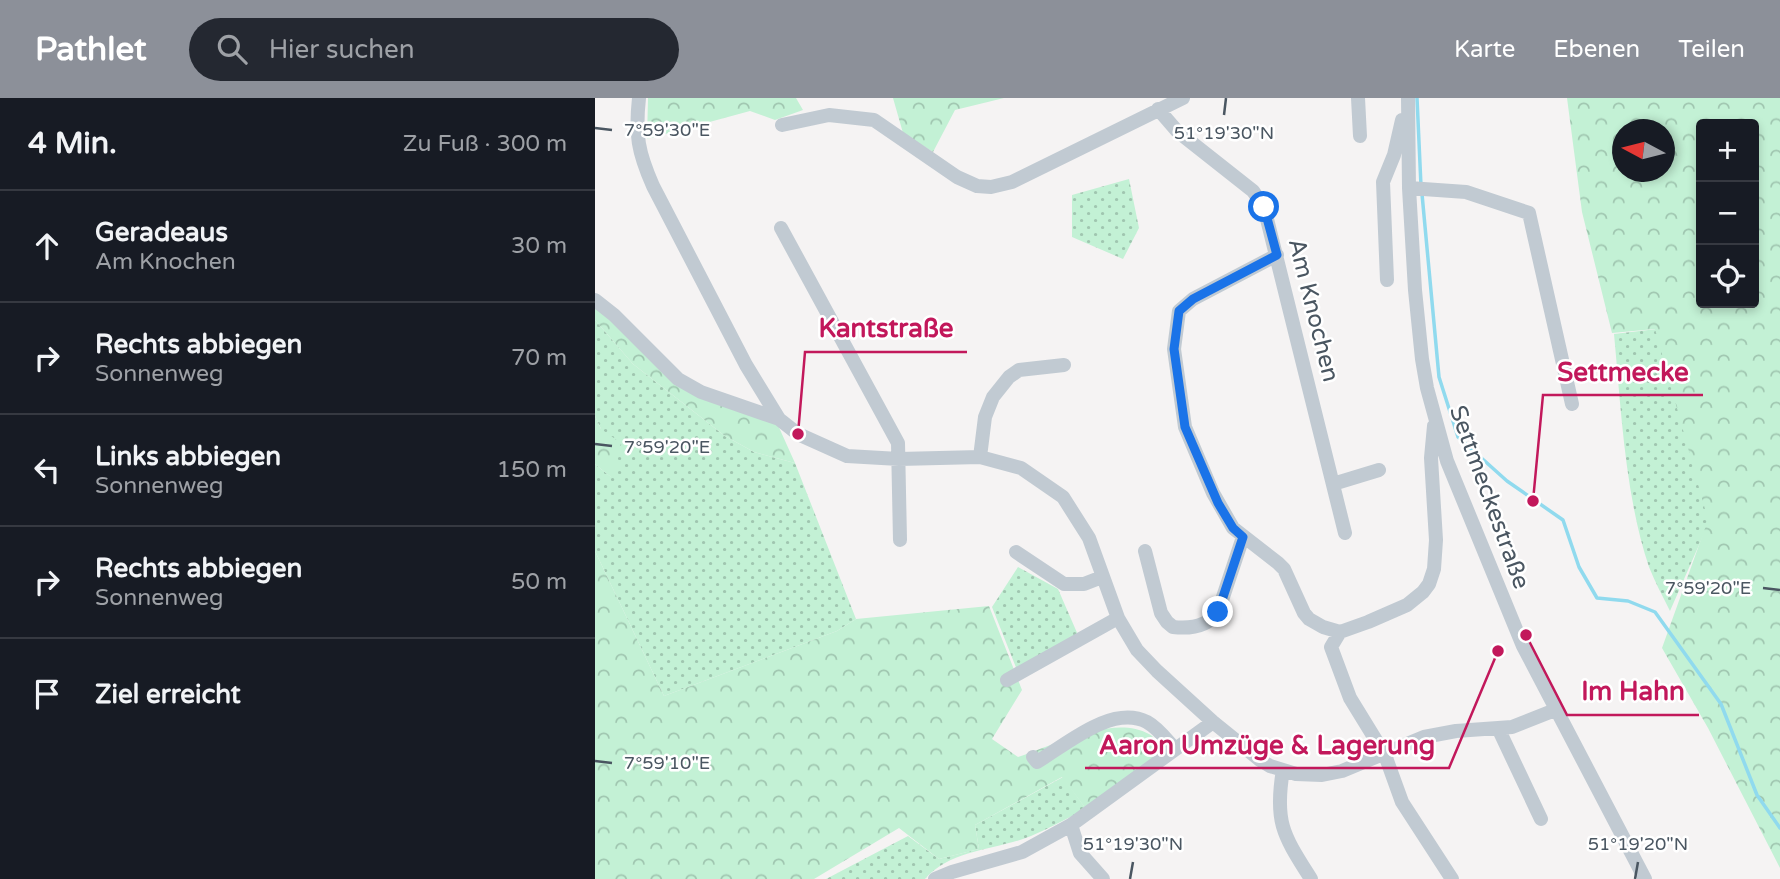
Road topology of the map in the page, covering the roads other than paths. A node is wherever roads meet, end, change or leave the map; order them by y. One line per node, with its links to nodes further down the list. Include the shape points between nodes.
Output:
1 (639, 98): 16 (street, via 636,131 644,166 746,365)
2 (1183, 98): 5 (street)
3 (1358, 98): 7 (street)
4 (1407, 98): 8 (street, Settmeckestraße); 11 (street, via 1383,182)
5 (1158, 109): 6 (street, via 1012,182 991,187 957,177 874,120 829,115); 10 (street, Am Knochen, via 1177,131 1254,191 1264,207)
6 (789, 124)
7 (1360, 136)
8 (1413, 188): 14 (street, via 1466,192 1529,213); 15 (street, Settmeckestraße, via 1415,290 1422,359)
9 (781, 228): 18 (street, via 898,443)
10 (1277, 255): 20 (street, Am Knochen); 22 (street, via 1179,311 1174,349 1185,427 1218,503)
11 (1387, 280)
12 (595, 300): 16 (street, via 678,379 701,392)
13 (1064, 365): 17 (street, via 1019,370 1009,377 985,417)
14 (1572, 404)
15 (1435, 418): 28 (street, via 1432,578 1406,605); 30 (street, Settmeckestraße, via 1493,575)
16 (779, 419): 18 (street, via 798,434 847,456)
17 (980, 457): 18 (street); 26 (street, via 1021,468 1063,497 1089,538)
18 (899, 459): 23 (street)
19 (1379, 470): 20 (street)
20 (1333, 484): 21 (street, Am Knochen)
21 (1345, 533)
22 (1243, 537): 24 (street, via 1218,612 1210,621 1193,627 1173,626 1164,617); 28 (street, via 1284,569 1309,619)
23 (900, 540)
24 (1145, 551)
25 (1016, 552): 26 (street, via 1064,584 1084,584)
26 (1102, 577): 27 (street)
27 (1118, 618): 29 (street); 31 (street, via 1137,650)
28 (1341, 632): 34 (street, via 1331,647 1339,670 1350,698)
29 (1007, 680)
30 (1555, 710): 32 (street); 43 (street, Settmeckestraße)
31 (1213, 722): 33 (street); 36 (street, via 1245,750)
32 (1499, 730): 34 (street, via 1440,733); 37 (street)
33 (1175, 749): 35 (street, via 1145,721 1128,717 1097,725 1037,762); 38 (street)
34 (1385, 755): 36 (street, via 1322,775); 42 (street, via 1402,803)
35 (1034, 757)
36 (1283, 771): 41 (street, via 1279,798 1282,827)
37 (1541, 819)
38 (1071, 825): 39 (street, via 1022,852); 40 (street, via 1080,853)
39 (935, 879)
40 (1103, 879)
41 (1311, 879)
42 (1452, 879)
43 (1645, 879)

